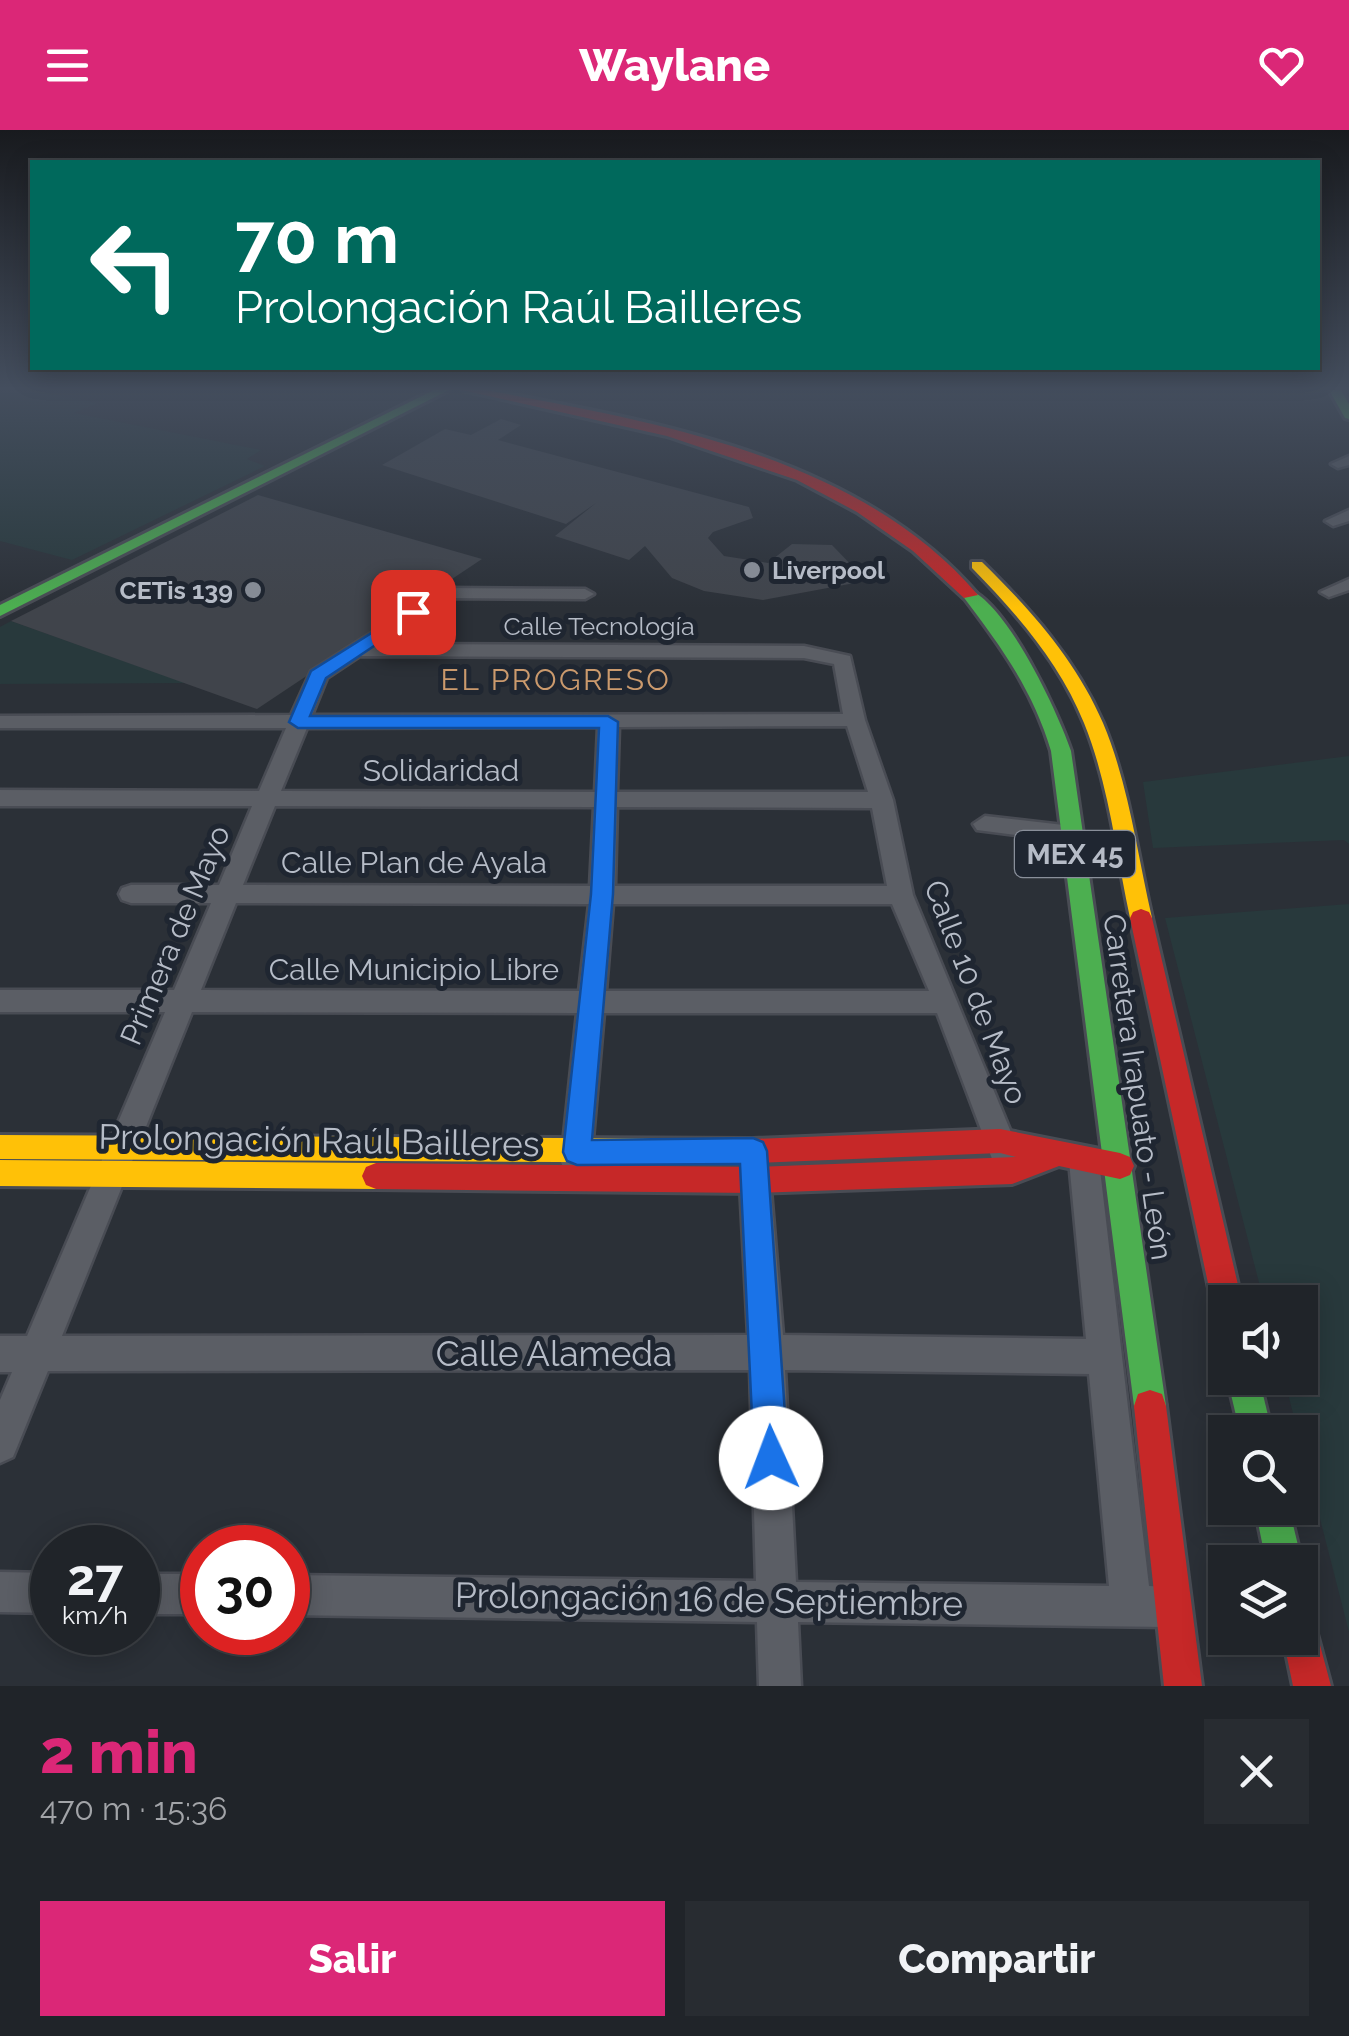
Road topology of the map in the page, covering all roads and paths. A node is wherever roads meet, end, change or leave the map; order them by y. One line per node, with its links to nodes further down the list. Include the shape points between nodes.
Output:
1 (298, 463): 9 (main road)
2 (772, 463): 21 (main road, Carretera Irapuato - León / MEX 45, via 852,502 925,552 986,612 1031,678 1058,744)
3 (823, 463): 4 (main road)
4 (881, 494)
5 (966, 555): 39 (main road, Carretera Irapuato - León / MEX 45, via 1019,605 1069,673 1102,745)
6 (1349, 584): 7 (street)
7 (1329, 592)
8 (585, 594): 10 (street, Primera de Mayo, via 442,593)
9 (0, 612)
10 (356, 650): 11 (street, Calle Tecnología, via 804,652); 14 (street, Primera de Mayo, via 318,675)
11 (842, 660): 12 (street, Calle 10 de Mayo)
12 (855, 720): 15 (street); 18 (street, Calle 10 de Mayo)
13 (0, 722): 14 (street)
14 (298, 722): 15 (street); 17 (street, Primera de Mayo)
15 (608, 722): 19 (street)
16 (0, 798): 17 (street, Solidaridad)
17 (267, 798): 19 (street, Solidaridad); 24 (street, Primera de Mayo)
18 (882, 800): 19 (street, Solidaridad); 25 (street, Calle 10 de Mayo)
19 (606, 801): 23 (street)
20 (984, 824): 21 (street)
21 (1072, 834): 36 (main road, Carretera Irapuato - León / MEX 45)
22 (131, 894): 24 (street, Calle Plan de Ayala)
23 (602, 894): 24 (street, Calle Plan de Ayala); 25 (street, Calle Plan de Ayala); 29 (street)
24 (227, 895): 26 (street, Primera de Mayo)
25 (901, 895): 28 (street, Calle 10 de Mayo)
26 (183, 1000): 27 (street, Calle Municipio Libre); 29 (street, Calle Municipio Libre); 33 (street, Primera de Mayo)
27 (0, 1001)
28 (947, 1002): 29 (street, Calle Municipio Libre); 30 (street, Calle 10 de Mayo)
29 (591, 1003): 34 (street)
30 (1000, 1142): 32 (main road, Prolongación Raúl Bailleres); 35 (main road, Prolongación Raúl Bailleres); 37 (street, Calle 10 de Mayo)
31 (0, 1147): 33 (main road, Prolongación Raúl Bailleres)
32 (1069, 1158): 36 (main road, Prolongación Raúl Bailleres); 37 (main road, Prolongación Raúl Bailleres); 43 (street)
33 (115, 1160): 34 (main road, Prolongación Raúl Bailleres); 38 (main road, Prolongación Raúl Bailleres); 42 (street, Primera de Mayo)
34 (576, 1165): 35 (main road, Prolongación Raúl Bailleres)
35 (754, 1165): 37 (main road, Prolongación Raúl Bailleres); 40 (street)
36 (1120, 1166): 50 (main road, Carretera Irapuato - León / MEX 45)
37 (1012, 1171)
38 (0, 1172)
39 (1223, 1285)
40 (768, 1352): 42 (street, Calle Alameda); 43 (street, Calle Alameda); 48 (street)
41 (0, 1354): 42 (street, Calle Alameda)
42 (37, 1354): 44 (street, Primera de Mayo)
43 (1107, 1357): 49 (street)
44 (0, 1444)
45 (0, 1592): 46 (street)
46 (30, 1593)
47 (310, 1595): 48 (street, Prolongación 16 de Septiembre)
48 (776, 1600): 49 (street, Prolongación 16 de Septiembre); 52 (street)
49 (1131, 1604): 50 (street, Prolongación 16 de Septiembre)
50 (1174, 1607): 53 (main road, Carretera Irapuato - León / MEX 45)
51 (1305, 1655): 54 (main road)
52 (780, 1686)
53 (1184, 1686)
54 (1312, 1686)

